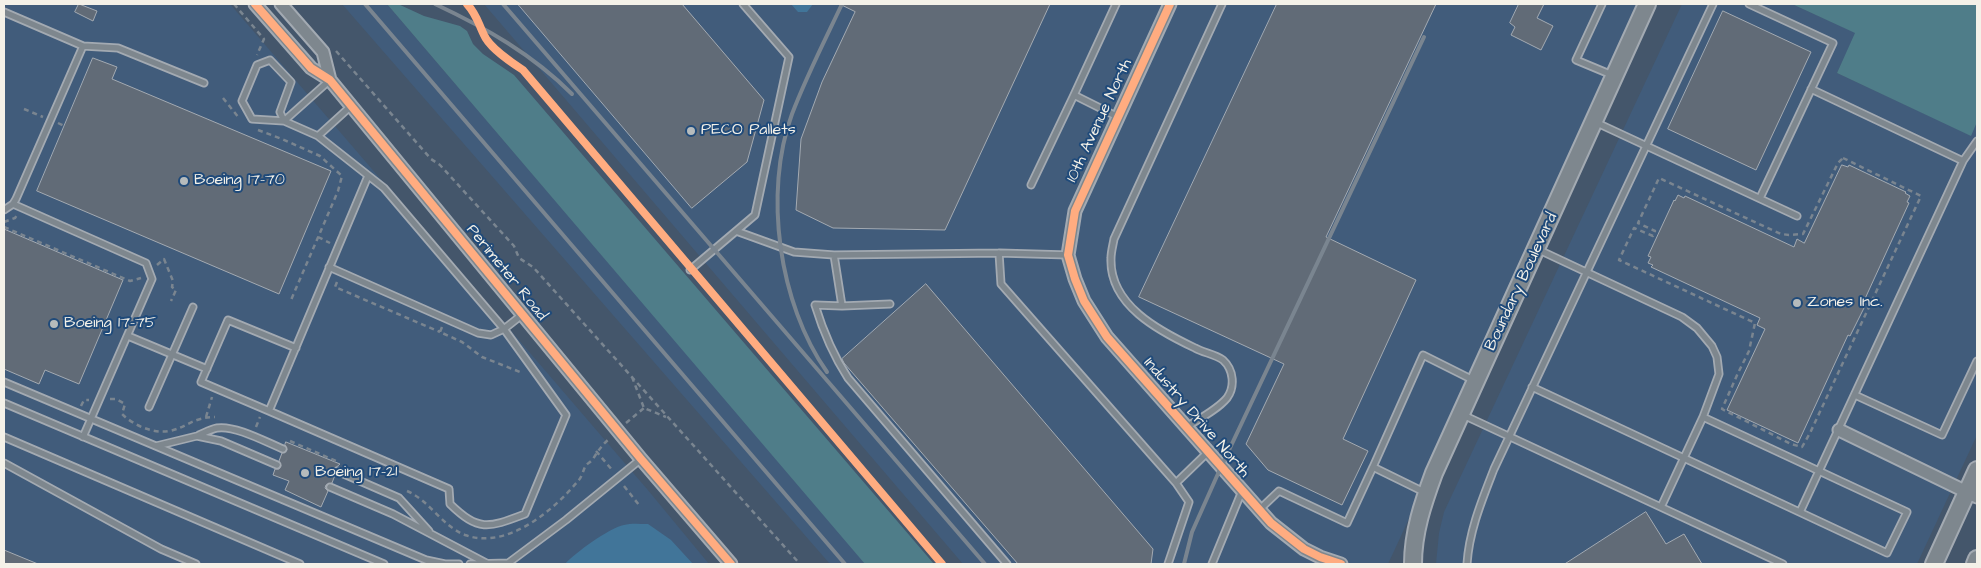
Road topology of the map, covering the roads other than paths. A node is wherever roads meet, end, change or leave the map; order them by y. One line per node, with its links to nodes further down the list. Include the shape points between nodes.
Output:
1 (256, 4): 14 (street, Perimeter Road, via 312,68)
2 (281, 4): 14 (street, Perimeter Road, via 323,52)
3 (742, 4): 32 (lane, via 789,57 755,215)
4 (1116, 4): 17 (lane)
5 (1170, 4): 19 (street, 10th Avenue North)
6 (1222, 4): 60 (lane, via 1114,239 1111,259 1114,280 1123,298 1137,313 1168,335 1216,356 1229,367 1233,384 1225,400)
7 (1602, 4): 13 (lane, via 1576,60)
8 (1648, 4): 13 (street, Boundary Boulevard)
9 (1713, 4): 24 (lane)
10 (1750, 4): 16 (lane, via 1833,43)
11 (4, 12): 12 (lane)
12 (83, 46): 15 (lane, via 118,48); 29 (lane)
13 (1615, 76): 21 (street, Boundary Boulevard)
14 (330, 80): 18 (street, Perimeter Road); 20 (lane)
15 (204, 83)
16 (1811, 89): 25 (lane); 28 (lane)
17 (1074, 95): 19 (lane); 27 (lane)
18 (351, 106): 22 (lane); 43 (street, Perimeter Road)
19 (1118, 117): 36 (street, 10th Avenue North, via 1075,211)
20 (284, 122): 20 (lane, via 252,119 242,101 257,65 270,60 291,82 280,112); 22 (lane)
21 (1595, 122): 24 (lane); 33 (street, Boundary Boulevard)
22 (318, 136): 26 (lane)
23 (1977, 140): 25 (lane)
24 (1646, 146): 28 (lane); 39 (lane)
25 (1963, 161): 53 (lane)
26 (368, 176): 37 (lane); 44 (lane, via 384,188)
27 (1030, 185)
28 (1760, 198): 31 (lane)
29 (13, 204): 30 (lane); 45 (lane, via 146,263 152,279)
30 (4, 210)
31 (1797, 216)
32 (736, 231): 35 (lane, via 794,252); 38 (lane)
33 (1537, 249): 39 (lane); 50 (street, Boundary Boulevard)
34 (999, 253): 35 (lane); 36 (lane); 77 (lane, via 1001,284)
35 (834, 255): 41 (lane)
36 (1068, 255): 60 (street, Industry Drive North, via 1084,301 1097,324)
37 (329, 267): 44 (lane, via 478,333 491,335); 46 (lane)
38 (690, 270)
39 (1586, 272): 52 (lane); 58 (lane, via 1682,317 1704,335 1717,357 1719,374)
40 (890, 304): 41 (lane)
41 (842, 306): 95 (lane, via 814,305 824,334 848,378)
42 (192, 307): 47 (lane)
43 (523, 314): 44 (lane); 70 (street, Perimeter Road)
44 (504, 329): 56 (lane, via 566,415 525,514 497,524 466,520 450,504 449,489)
45 (128, 336): 47 (lane); 59 (lane)
46 (296, 348): 49 (lane, via 228,320); 56 (lane)
47 (172, 354): 49 (lane); 55 (lane)
48 (1977, 362): 53 (lane, via 1942,435)
49 (207, 368): 56 (lane, via 201,382)
50 (1476, 381): 57 (street, Boundary Boulevard); 73 (lane, via 1423,355)
51 (4, 382): 59 (lane)
52 (1532, 387): 64 (lane); 69 (lane)
53 (1855, 395): 61 (lane)
54 (4, 404): 65 (lane)
55 (149, 408)
56 (269, 411)
57 (1461, 414): 64 (lane); 80 (street, Boundary Boulevard)
58 (1703, 417): 69 (lane); 76 (lane)
59 (92, 418): 65 (lane); 66 (lane)
60 (1186, 427): 68 (street, Industry Drive North)
61 (1839, 430): 76 (lane); 81 (street)
62 (4, 436): 88 (lane)
63 (197, 436): 66 (lane); 67 (lane, via 225,427); 72 (lane, via 221,441)
64 (1509, 436): 82 (lane); 100 (lane, via 1479,509)
65 (84, 437): 89 (lane)
66 (156, 446): 90 (lane, via 426,560)
67 (283, 449)
68 (1208, 452): 77 (lane); 79 (street, Industry Drive North)
69 (1684, 458): 82 (lane); 84 (lane)
70 (641, 459): 93 (lane); 94 (street, Perimeter Road)
71 (4, 463): 87 (lane, via 161,550)
72 (277, 465)
73 (1373, 467): 80 (lane); 83 (lane, via 1347,523 1279,491)
74 (1977, 470): 81 (street)
75 (337, 471): 85 (lane, via 399,498)
76 (1819, 471): 84 (lane); 84 (lane, via 1907,512 1888,553)
77 (1176, 483): 96 (lane, via 1189,502)
78 (330, 487): 85 (lane)
79 (1242, 491): 83 (street, Industry Drive North); 97 (lane)
80 (1426, 493): 99 (street, Boundary Boulevard, via 1416,532)
81 (1972, 494): 102 (street)
82 (1661, 507): 101 (lane)
83 (1259, 510): 98 (street, Industry Drive North, via 1291,540 1320,557)
84 (1800, 512)
85 (432, 534): 92 (lane)
86 (1977, 559): 103 (street)
87 (196, 564)
88 (300, 564)
89 (384, 564)
90 (459, 564)
91 (470, 564): 92 (lane)
92 (488, 564): 93 (lane)
93 (508, 564)
94 (731, 564)
95 (1007, 564)
96 (1168, 564)
97 (1212, 564)
98 (1342, 564)
99 (1413, 564)
100 (1468, 564)
101 (1783, 564)
102 (1934, 564)
103 (1975, 564)

